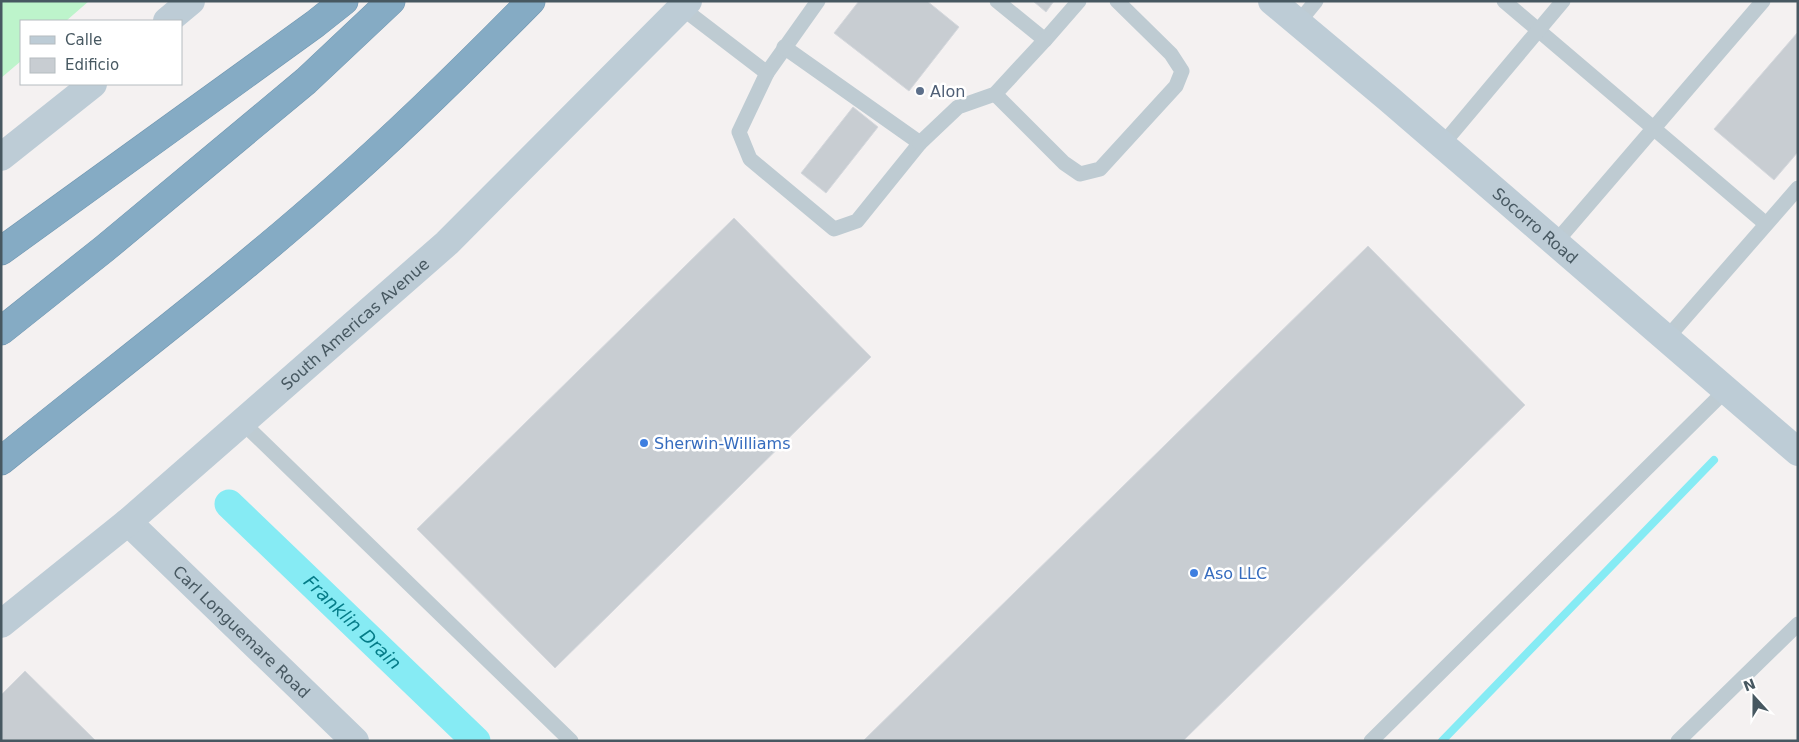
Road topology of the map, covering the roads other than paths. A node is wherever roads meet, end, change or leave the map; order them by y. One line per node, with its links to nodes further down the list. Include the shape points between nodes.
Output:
1 (190, 1): 15 (main road)
2 (344, 1): 30 (highway)
3 (391, 1): 31 (highway, via 306,81)
4 (531, 1): 34 (highway, via 417,115 336,188)
5 (818, 1): 19 (lane)
6 (997, 1): 18 (lane)
7 (1079, 1): 18 (lane)
8 (1118, 1): 22 (lane, via 1171,54 1182,71 1176,86 1100,169 1080,174 1064,163)
9 (1272, 1): 16 (main road, Socorro Road)
10 (1316, 1): 16 (lane)
11 (1504, 1): 17 (lane)
12 (1563, 1): 17 (lane)
13 (1763, 1): 23 (lane)
14 (685, 5): 20 (lane); 35 (main road, South Americas Avenue, via 447,243)
15 (168, 20)
16 (1298, 23): 25 (main road, Socorro Road)
17 (1538, 31): 23 (lane); 25 (lane)
18 (1045, 40): 22 (lane)
19 (784, 46): 20 (lane); 24 (lane)
20 (767, 73): 24 (lane, via 739,132 750,159 834,229 857,221)
21 (92, 85): 26 (main road)
22 (995, 94): 24 (lane, via 958,107)
23 (1654, 129): 28 (lane); 29 (lane)
24 (920, 143)
25 (1442, 144): 29 (main road, Socorro Road)
26 (1, 157)
27 (1798, 188): 28 (lane)
28 (1766, 224): 32 (lane)
29 (1555, 243): 32 (main road, Socorro Road)
30 (1, 252)
31 (1, 332)
32 (1667, 338): 33 (main road, Socorro Road)
33 (1726, 390): 36 (main road, Socorro Road); 44 (lane)
34 (69, 406): 37 (highway); 38 (highway)
35 (242, 422): 39 (main road, South Americas Avenue); 43 (lane)
36 (1798, 452)
37 (1, 462)
38 (1, 474)
39 (128, 522): 40 (main road, South Americas Avenue); 42 (main road, Carl Longuemare Road)
40 (1, 624)
41 (1798, 624): 45 (lane)
42 (355, 741)
43 (571, 741)
44 (1371, 741)
45 (1678, 741)

